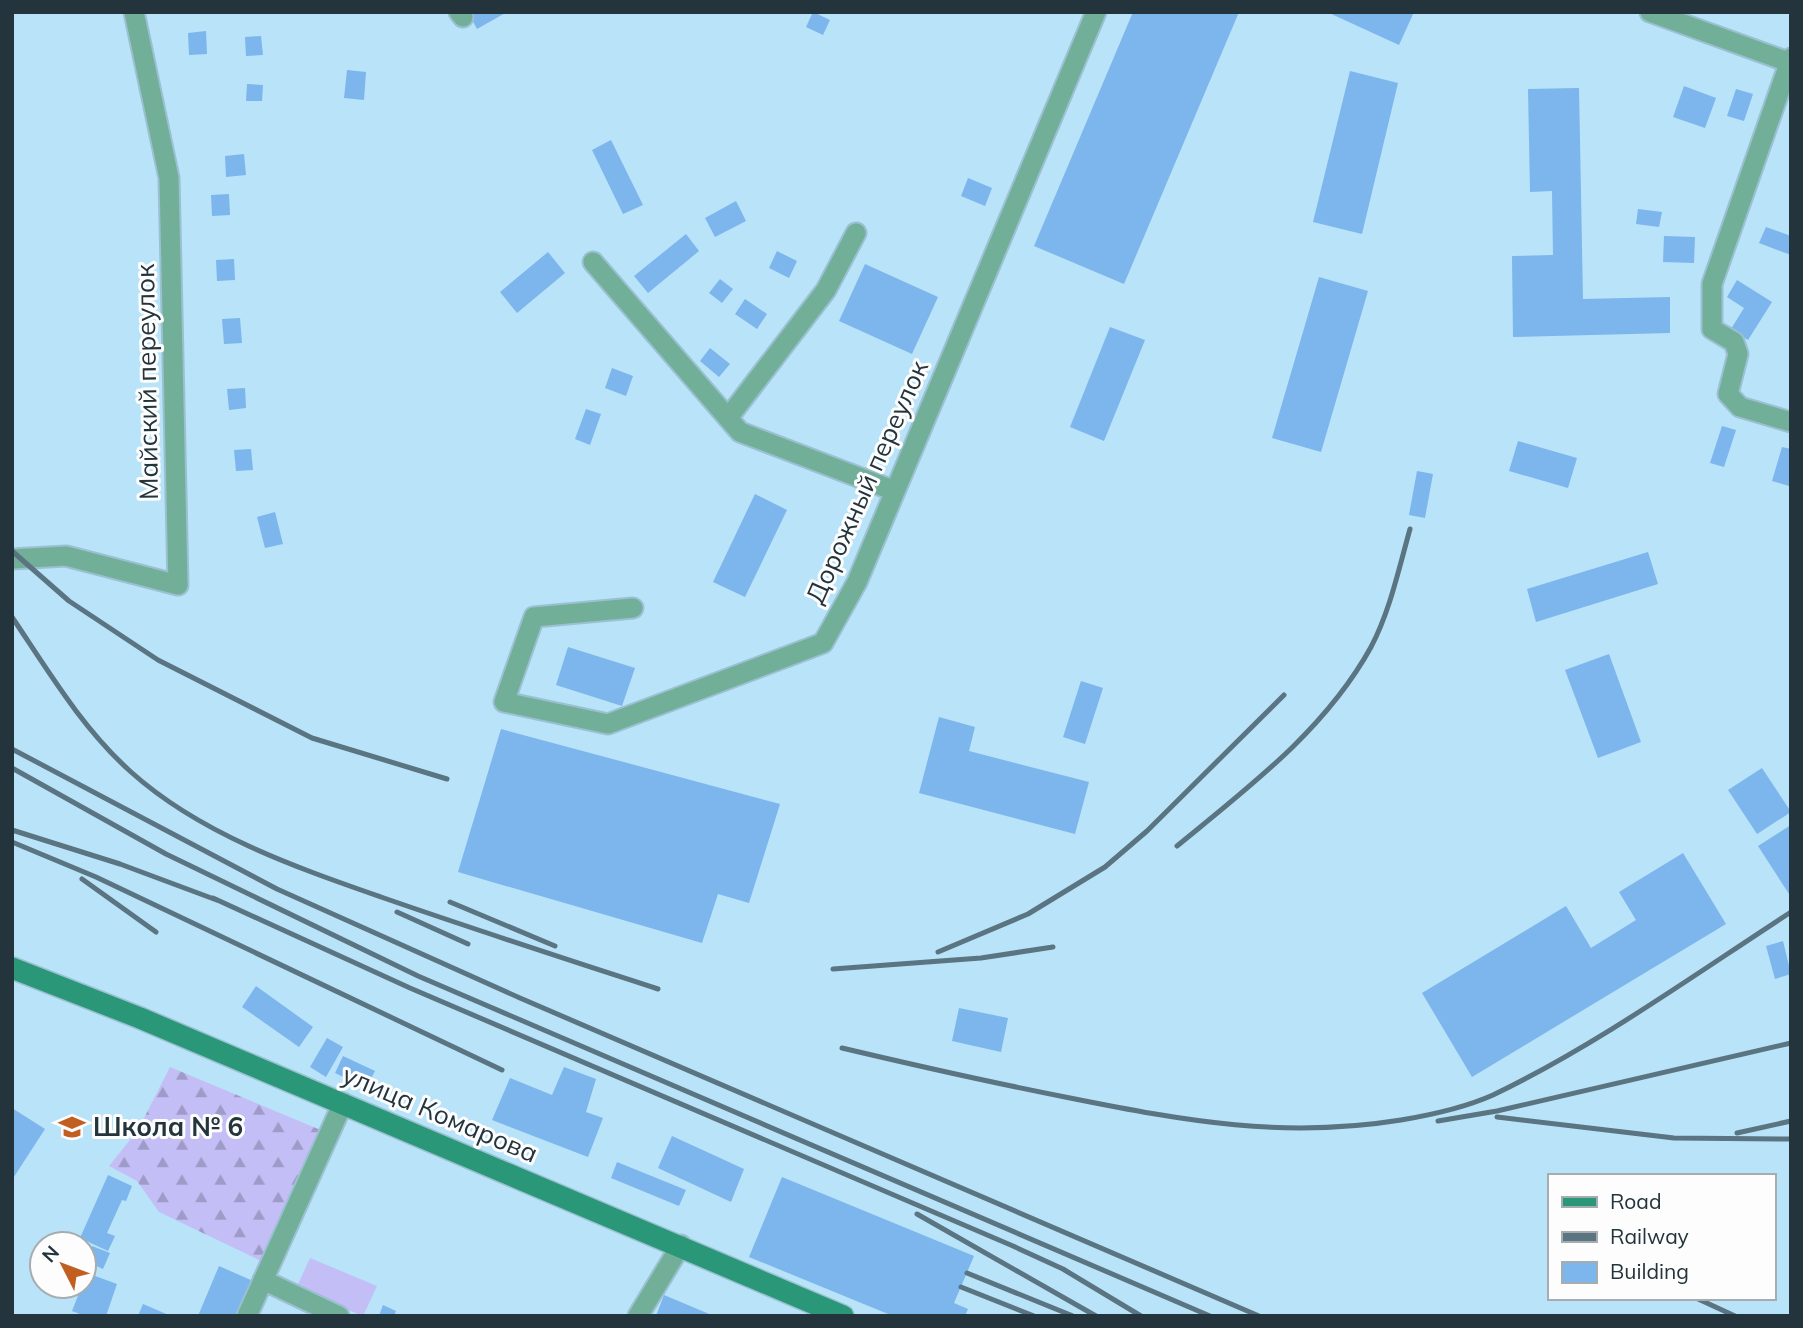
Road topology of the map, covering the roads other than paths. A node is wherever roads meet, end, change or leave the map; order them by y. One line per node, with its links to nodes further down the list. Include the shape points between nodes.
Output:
1 (134, 12): 10 (street, Майский переулок, via 169,178 178,585 66,556)
2 (1096, 12): 9 (street, Дорожный переулок)
3 (1650, 12): 4 (street)
4 (1790, 61): 8 (street, via 1712,284 1712,329 1734,342 1738,354 1728,394 1740,407)
5 (856, 233): 7 (street, via 826,290)
6 (593, 262): 7 (street)
7 (728, 418): 9 (street, via 740,432)
8 (1791, 422)
9 (895, 491): 11 (street, Дорожный переулок, via 857,582 823,643 608,724 504,702 534,617)
10 (12, 559)
11 (633, 608)
12 (12, 968): 13 (main road, улица Комарова)
13 (343, 1103): 14 (main road, улица Комарова); 15 (street)
14 (681, 1245): 18 (street); 19 (main road, улица Комарова)
15 (263, 1280): 16 (street); 17 (street)
16 (247, 1316)
17 (340, 1316)
18 (638, 1316)
19 (843, 1316)

